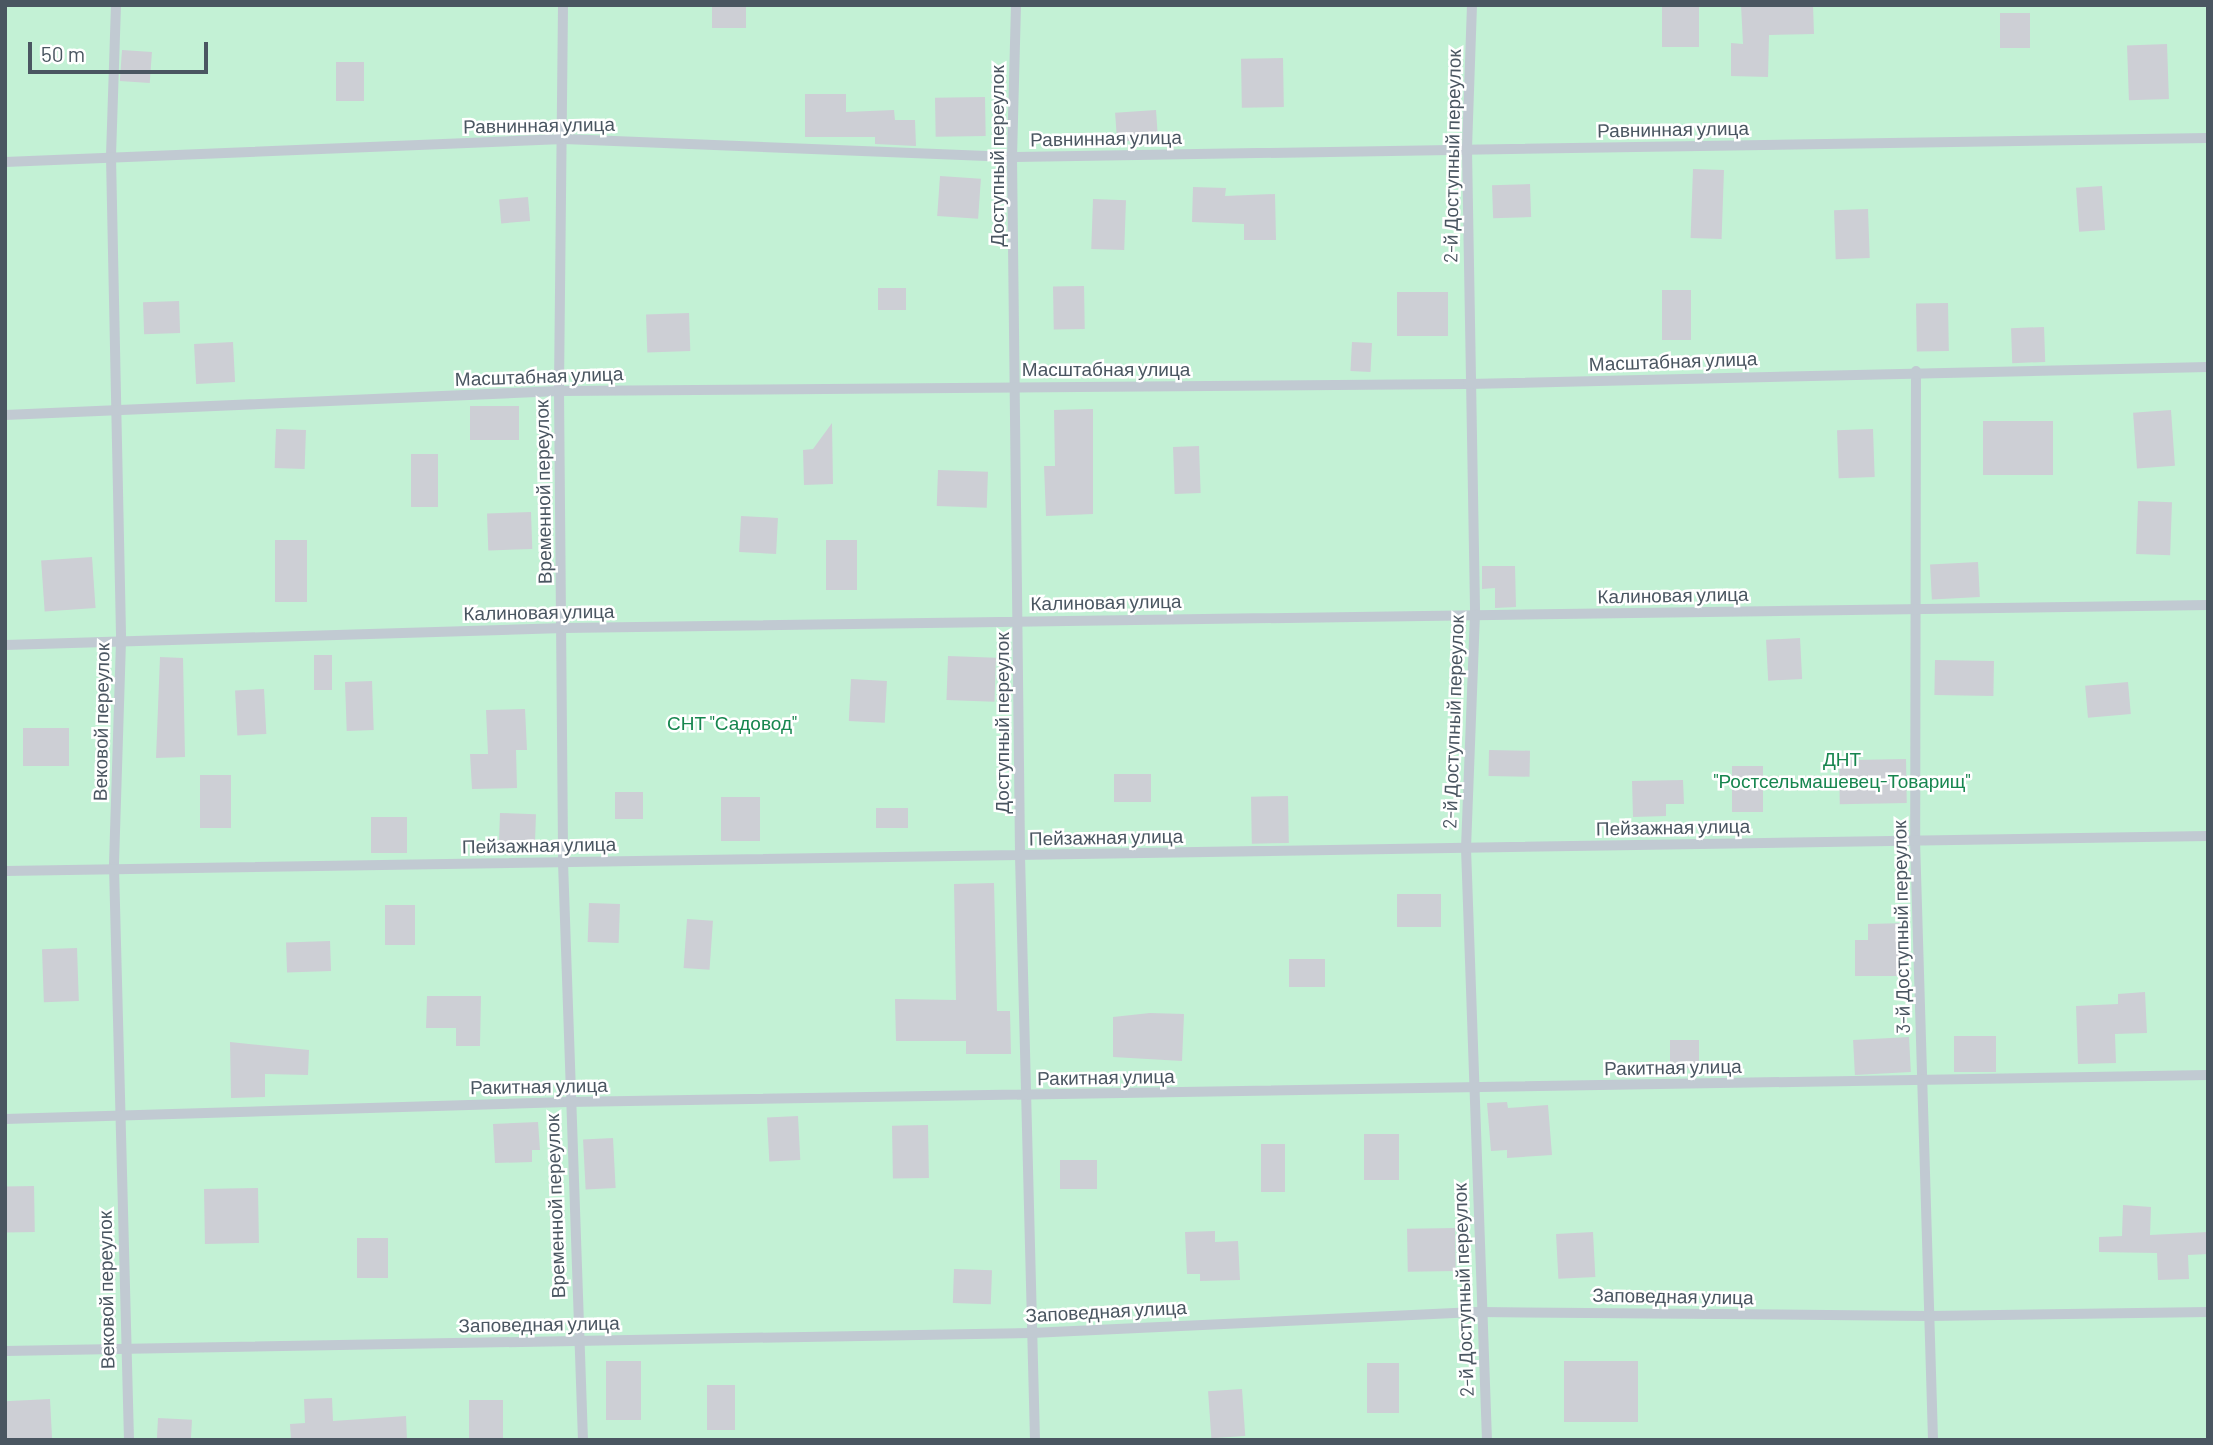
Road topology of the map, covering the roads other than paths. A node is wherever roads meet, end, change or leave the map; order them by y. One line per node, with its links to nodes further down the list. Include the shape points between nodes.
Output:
1 (116, 5): 8 (lane, Вековой переулок)
2 (563, 5): 6 (lane, Временной переулок)
3 (1016, 5): 9 (lane, Доступный переулок)
4 (1472, 5): 7 (lane, 2-й Доступный переулок)
5 (2208, 138): 7 (lane, Равнинная улица)
6 (564, 139): 8 (lane, Равнинная улица); 9 (lane, Равнинная улица); 15 (lane, Временной переулок)
7 (1467, 150): 9 (lane, Равнинная улица); 13 (lane, 2-й Доступный переулок)
8 (111, 157): 10 (lane, Равнинная улица); 16 (lane, Вековой переулок)
9 (1012, 157): 14 (lane, Доступный переулок)
10 (5, 162)
11 (2208, 367): 12 (lane, Масштабная улица)
12 (1916, 371): 13 (lane, Масштабная улица); 19 (lane, 3-й Доступный переулок)
13 (1468, 384): 14 (lane, Масштабная улица); 20 (lane, 2-й Доступный переулок)
14 (1016, 387): 15 (lane, Масштабная улица); 21 (lane, Доступный переулок)
15 (559, 391): 16 (lane, Масштабная улица); 22 (lane, Временной переулок)
16 (115, 410): 17 (lane, Масштабная улица); 23 (lane, Вековой переулок)
17 (5, 415)
18 (2208, 605): 19 (lane, Калиновая улица)
19 (1919, 610): 20 (lane, Калиновая улица); 26 (lane, 3-й Доступный переулок)
20 (1475, 614): 21 (lane, Калиновая улица); 27 (lane, 2-й Доступный переулок)
21 (1020, 621): 22 (lane, Калиновая улица); 28 (lane, Доступный переулок)
22 (564, 628): 23 (lane, Калиновая улица); 29 (lane, Временной переулок)
23 (121, 641): 24 (lane, Калиновая улица); 30 (lane, Вековой переулок)
24 (5, 645)
25 (2208, 836): 26 (lane, Пейзажная улица)
26 (1915, 840): 27 (lane, Пейзажная улица); 33 (lane, 3-й Доступный переулок)
27 (1466, 848): 28 (lane, Пейзажная улица); 34 (lane, 2-й Доступный переулок)
28 (1020, 856): 29 (lane, Пейзажная улица); 35 (lane, Доступный переулок)
29 (563, 862): 30 (lane, Пейзажная улица); 36 (lane, Временной переулок)
30 (114, 867): 31 (lane, Пейзажная улица); 37 (lane, Вековой переулок)
31 (5, 871)
32 (2208, 1075): 33 (lane, Ракитная улица)
33 (1922, 1080): 34 (lane, Ракитная улица); 41 (lane, 3-й Доступный переулок)
34 (1474, 1088): 35 (lane, Ракитная улица); 39 (lane, 2-й Доступный переулок)
35 (1026, 1096): 36 (lane, Ракитная улица); 42 (lane, Доступный переулок)
36 (569, 1102): 37 (lane, Ракитная улица); 43 (lane, Временной переулок)
37 (121, 1116): 38 (lane, Ракитная улица); 44 (lane, Вековой переулок)
38 (5, 1119)
39 (1481, 1312): 41 (lane, Заповедная улица); 42 (lane, Заповедная улица); 49 (lane, 2-й Доступный переулок)
40 (2208, 1312): 41 (lane, Заповедная улица)
41 (1928, 1317): 50 (lane, 3-й Доступный переулок)
42 (1031, 1333): 43 (lane, Заповедная улица); 48 (lane, Доступный переулок)
43 (579, 1340): 44 (lane, Заповедная улица); 47 (lane, Временной переулок)
44 (124, 1348): 45 (lane, Заповедная улица); 46 (lane, Вековой переулок)
45 (5, 1351)
46 (129, 1440)
47 (583, 1440)
48 (1035, 1440)
49 (1487, 1440)
50 (1933, 1440)

